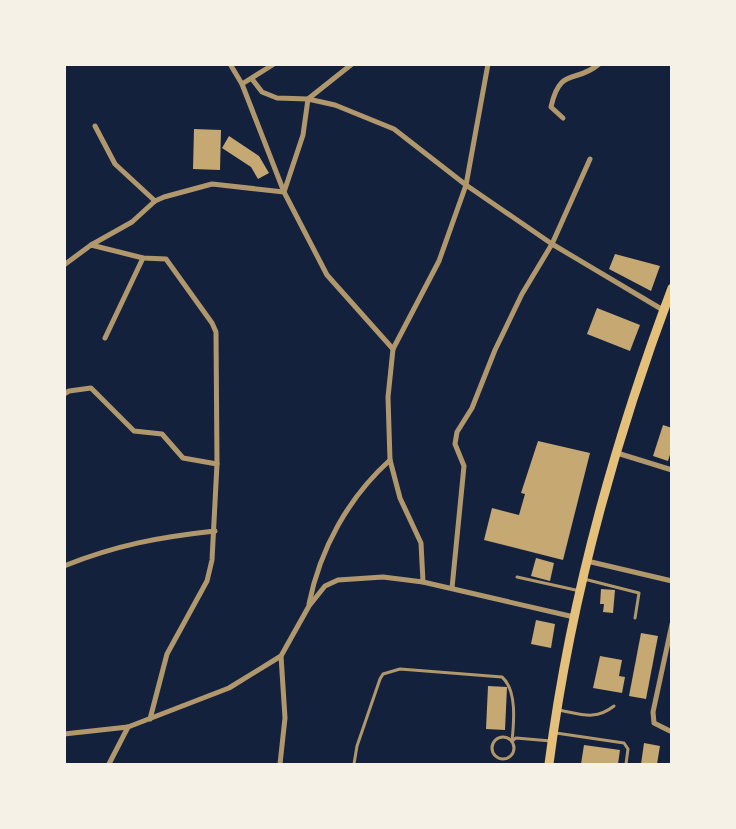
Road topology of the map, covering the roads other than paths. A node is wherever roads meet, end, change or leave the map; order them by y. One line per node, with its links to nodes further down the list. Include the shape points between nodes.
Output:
1 (230, 64): 7 (street)
2 (274, 64): 6 (street)
3 (352, 64): 8 (street)
4 (488, 64): 12 (street)
5 (599, 64): 9 (street, via 592,71 569,76 555,90 551,107)
6 (252, 78): 7 (street); 8 (street, via 262,92 277,98)
7 (242, 84): 13 (street)
8 (308, 99): 12 (street, via 336,105 394,129); 13 (street, via 303,135)
9 (563, 118)
10 (95, 126): 14 (street, via 115,164)
11 (590, 159): 15 (street)
12 (466, 185): 15 (street); 22 (street, via 439,261)
13 (284, 192): 14 (street, via 212,184); 22 (street, via 327,275)
14 (155, 201): 16 (street, via 132,222)
15 (552, 244): 20 (street); 35 (street, via 522,294 472,408 457,432 455,444 464,466)
16 (91, 245): 17 (street); 18 (street)
17 (143, 258): 21 (street); 26 (street, via 171,263 216,332)
18 (64, 265)
19 (672, 288): 20 (main road)
20 (663, 310): 24 (main road)
21 (105, 338)
22 (393, 349): 25 (street, via 388,397)
23 (64, 394): 26 (street, via 91,388 134,431 162,434 183,458)
24 (615, 452): 27 (street); 29 (main road)
25 (390, 459): 34 (street, via 400,498 421,543); 37 (street, via 360,492 332,535 318,565)
26 (217, 464): 28 (street)
27 (672, 470)
28 (215, 531): 30 (street, via 152,538 101,551); 44 (street, via 207,581 167,654)
29 (587, 561): 32 (main road); 33 (street)
30 (64, 566)
31 (517, 577): 36 (lane)
32 (583, 579): 36 (main road); 39 (lane, via 639,593)
33 (672, 581)
34 (423, 582): 35 (street); 37 (street, via 383,577 338,580 325,586)
35 (452, 588): 38 (street)
36 (580, 591): 38 (main road)
37 (309, 606): 41 (street)
38 (574, 617): 43 (main road)
39 (635, 618)
40 (671, 625): 46 (street, via 653,712 654,723)
41 (280, 656): 44 (street, via 229,688); 51 (street, via 285,718)
42 (614, 706): 43 (lane, via 603,715 593,716)
43 (557, 709): 48 (main road)
44 (150, 719): 45 (street)
45 (128, 727): 47 (street); 50 (street)
46 (672, 732)
47 (64, 734)
48 (553, 737): 49 (lane); 53 (main road); 54 (lane, via 624,743 628,749)
49 (512, 741): 49 (lane, via 505,737 496,740 492,746 495,755 505,759 512,755); 52 (lane, via 512,698 509,683 502,677 399,669 383,674 380,679)
50 (109, 765)
51 (280, 765)
52 (354, 765)
53 (549, 765)
54 (626, 765)

